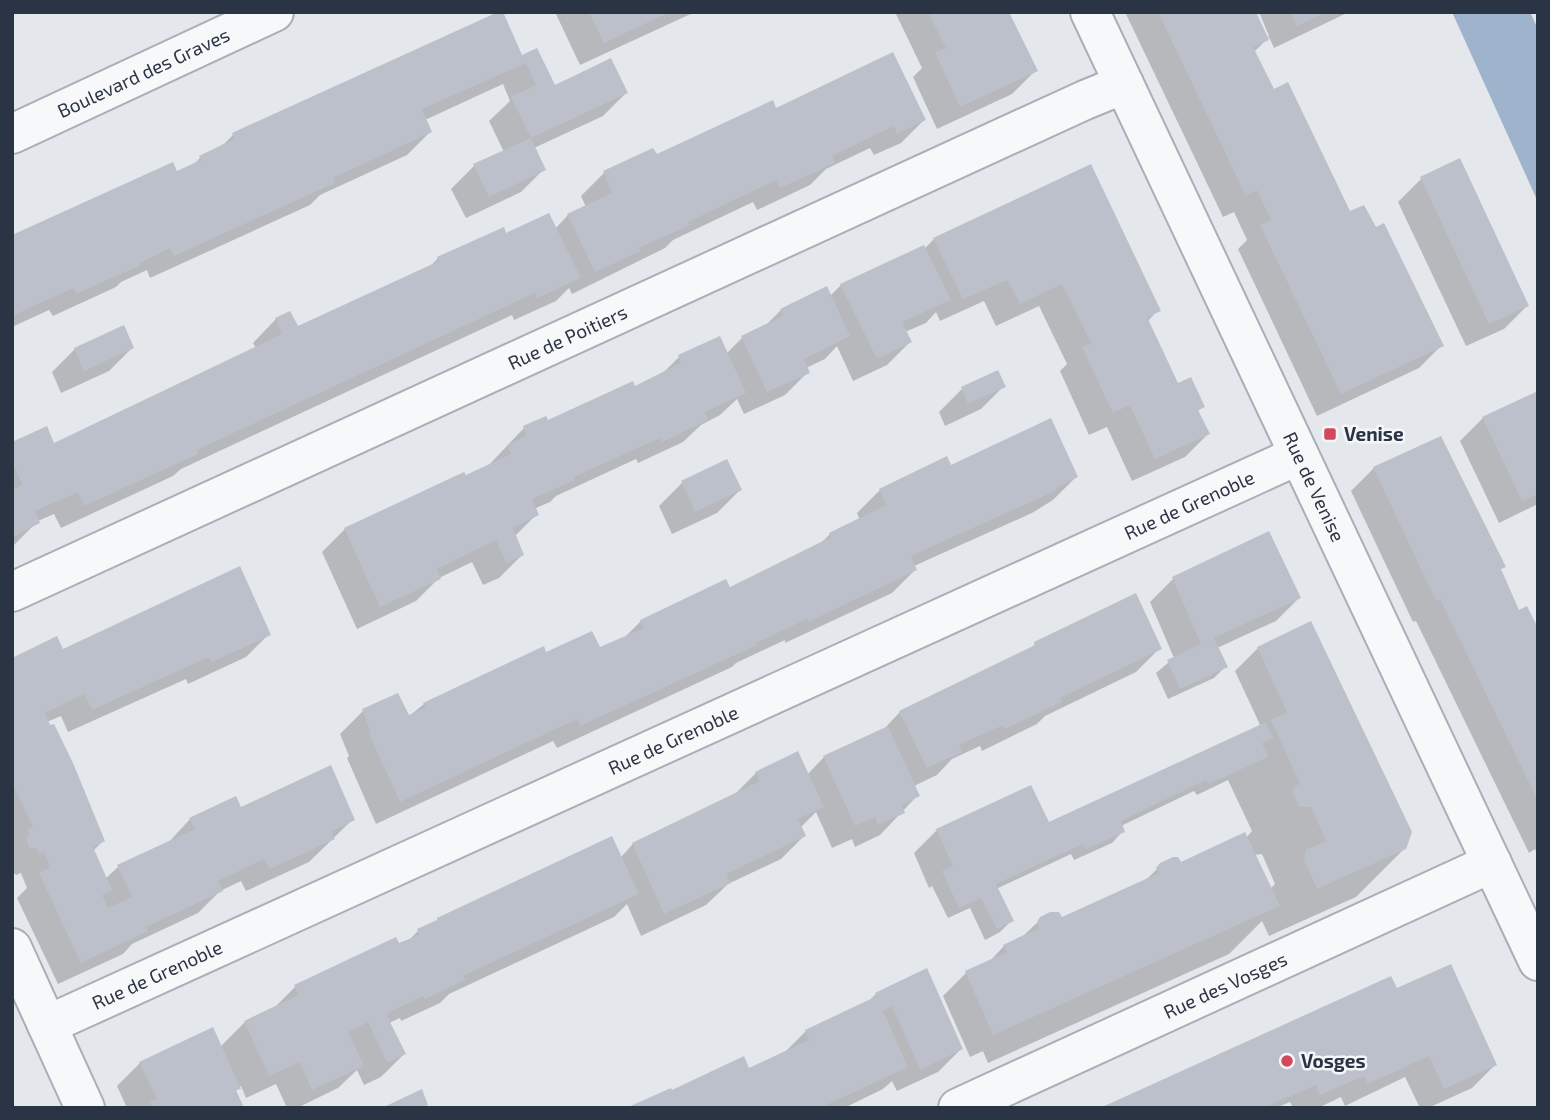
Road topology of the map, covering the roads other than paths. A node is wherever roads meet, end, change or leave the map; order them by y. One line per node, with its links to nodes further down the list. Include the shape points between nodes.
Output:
1 (274, 12): 4 (street, Boulevard des Graves)
2 (1090, 12): 3 (street, Rue de Venise)
3 (1124, 84): 5 (street, Rue de Venise); 6 (street, Rue de Poitiers)
4 (12, 134)
5 (1299, 455): 7 (street, Rue de Venise); 10 (street, Rue de Grenoble)
6 (12, 592)
7 (1492, 863): 9 (street, Rue de Venise); 12 (street, Rue des Vosges)
8 (12, 948): 10 (street)
9 (1538, 961)
10 (47, 1025): 11 (street)
11 (85, 1108)
12 (958, 1108)

